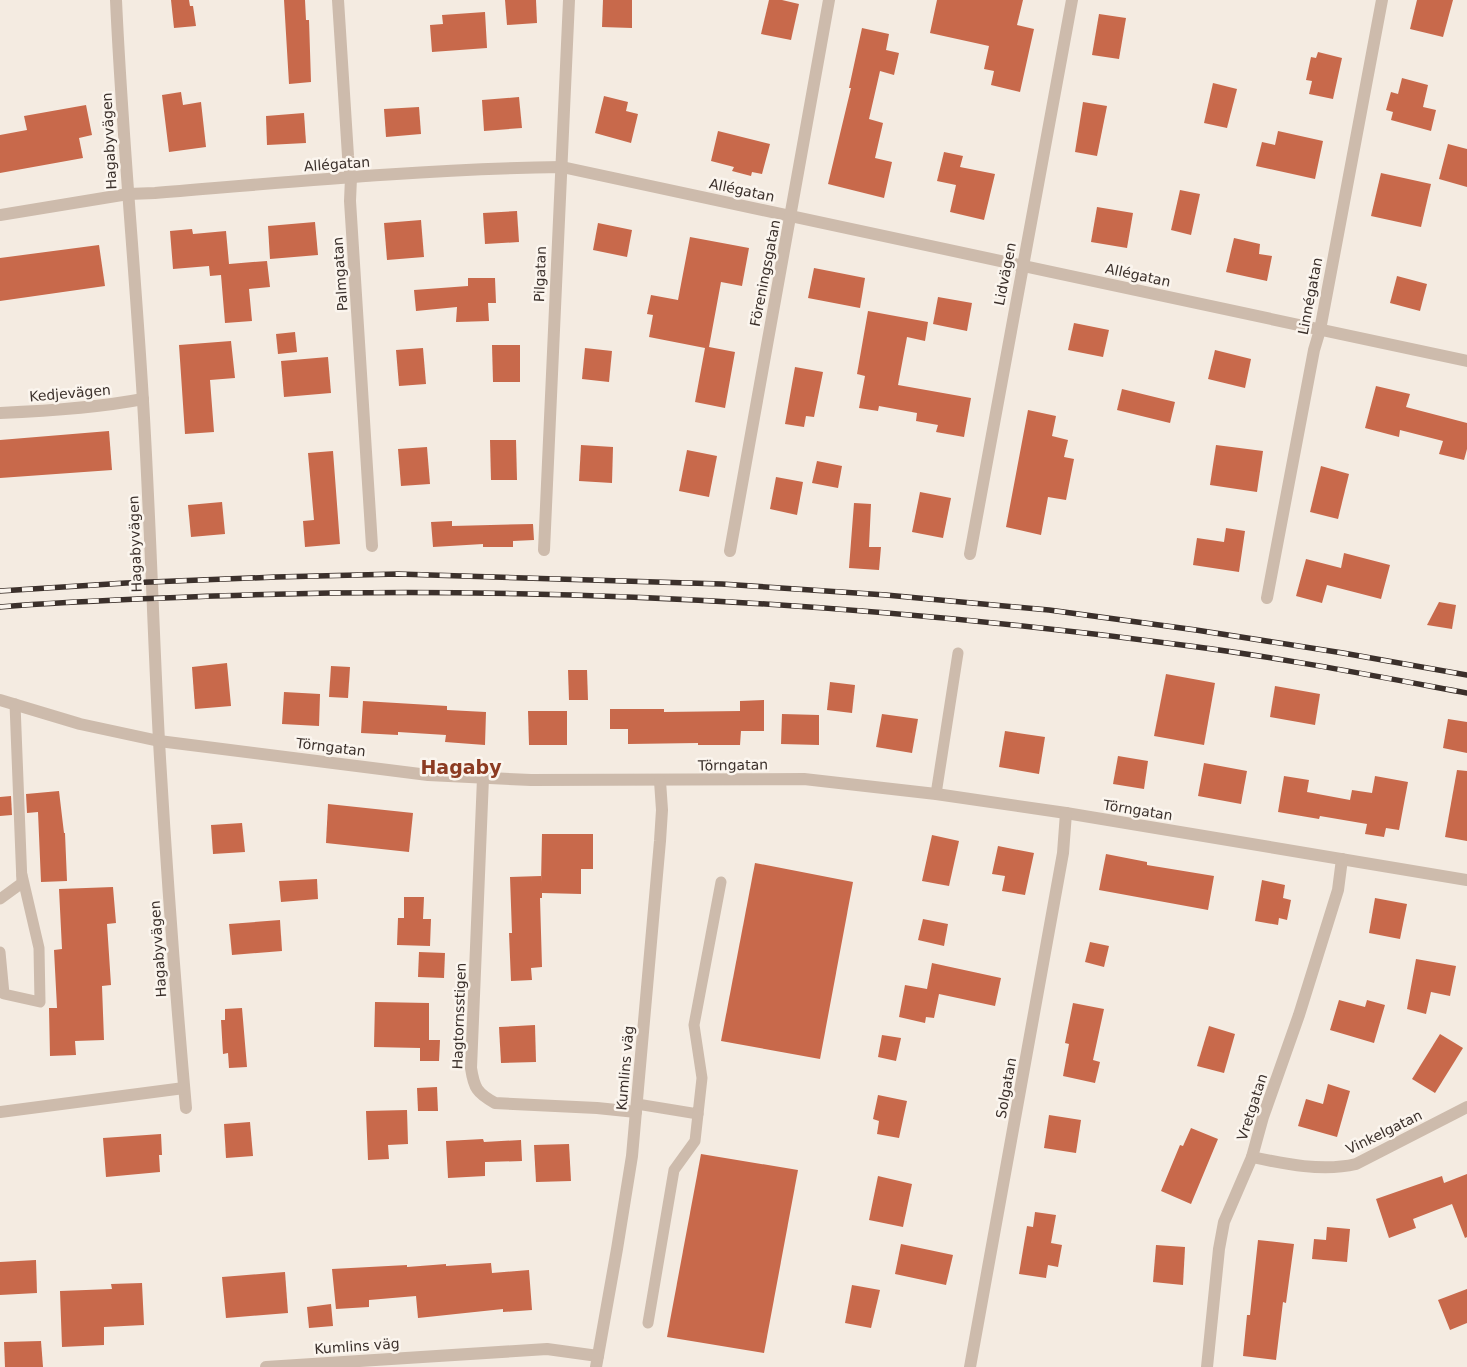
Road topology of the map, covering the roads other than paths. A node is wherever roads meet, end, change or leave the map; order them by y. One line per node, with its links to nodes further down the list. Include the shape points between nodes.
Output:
1 (116, 0): 9 (street, Hagabyvägen)
2 (338, 0): 8 (street, Palmgatan)
3 (569, 0): 7 (street, Pilgatan)
4 (829, 0): 11 (street, Föreningsgatan)
5 (1072, 0): 12 (street, Lidvägen)
6 (1382, 0): 13 (street, Linnégatan)
7 (562, 167): 8 (street, Allégatan); 11 (street, Allégatan); 18 (street, Pilgatan)
8 (351, 178): 9 (street, Allégatan); 17 (street, Palmgatan)
9 (128, 194): 10 (street, Allégatan); 15 (street, Hagabyvägen)
10 (0, 215)
11 (791, 216): 12 (street, Allégatan); 19 (street, Föreningsgatan)
12 (1022, 266): 13 (street, Allégatan); 20 (street, Lidvägen)
13 (1320, 330): 14 (street, Allégatan); 21 (street, Linnégatan)
14 (1467, 361)
15 (143, 399): 16 (street, Kedjevägen, via 52,411); 25 (street, Hagabyvägen)
16 (0, 413)
17 (372, 546)
18 (544, 550)
19 (730, 551)
20 (970, 554)
21 (1267, 598)
22 (958, 653): 28 (lane)
23 (0, 700): 24 (street, Törngatan)
24 (15, 704): 25 (street, Törngatan, via 80,724); 31 (lane)
25 (159, 740): 26 (street, Törngatan, via 428,775); 36 (street, Hagabyvägen)
26 (483, 778): 27 (street, Törngatan); 39 (street, Hagtornsstigen, via 471,1068 473,1084 482,1096 496,1103)
27 (660, 781): 28 (street, Törngatan, via 804,779); 39 (street, Kumlins väg, via 660,842)
28 (936, 794): 29 (street, Törngatan)
29 (1066, 813): 30 (street, Törngatan); 46 (street, Solgatan, via 1063,853)
30 (1342, 859): 32 (street, Törngatan); 42 (street, Vretgatan, via 1338,890)
31 (22, 875): 34 (lane, via 22,883); 35 (lane, via 38,948 40,1002 4,994)
32 (1467, 880)
33 (722, 882): 41 (lane, via 694,1025 702,1078)
34 (0, 899)
35 (0, 952)
36 (184, 1088): 38 (street, Hagabyvägen); 40 (street)
37 (1467, 1107): 42 (street, Vinkelgatan, via 1356,1164 1340,1168)
38 (186, 1108)
39 (636, 1108): 41 (lane); 44 (street, Kumlins väg, via 618,1249)
40 (0, 1112)
41 (698, 1114): 43 (lane, via 695,1141 674,1170)
42 (1252, 1157): 47 (street, Vretgatan, via 1224,1222)
43 (648, 1323)
44 (597, 1362): 45 (street, Kumlins väg, via 547,1349)
45 (266, 1367)
46 (970, 1367)
47 (1207, 1367)

